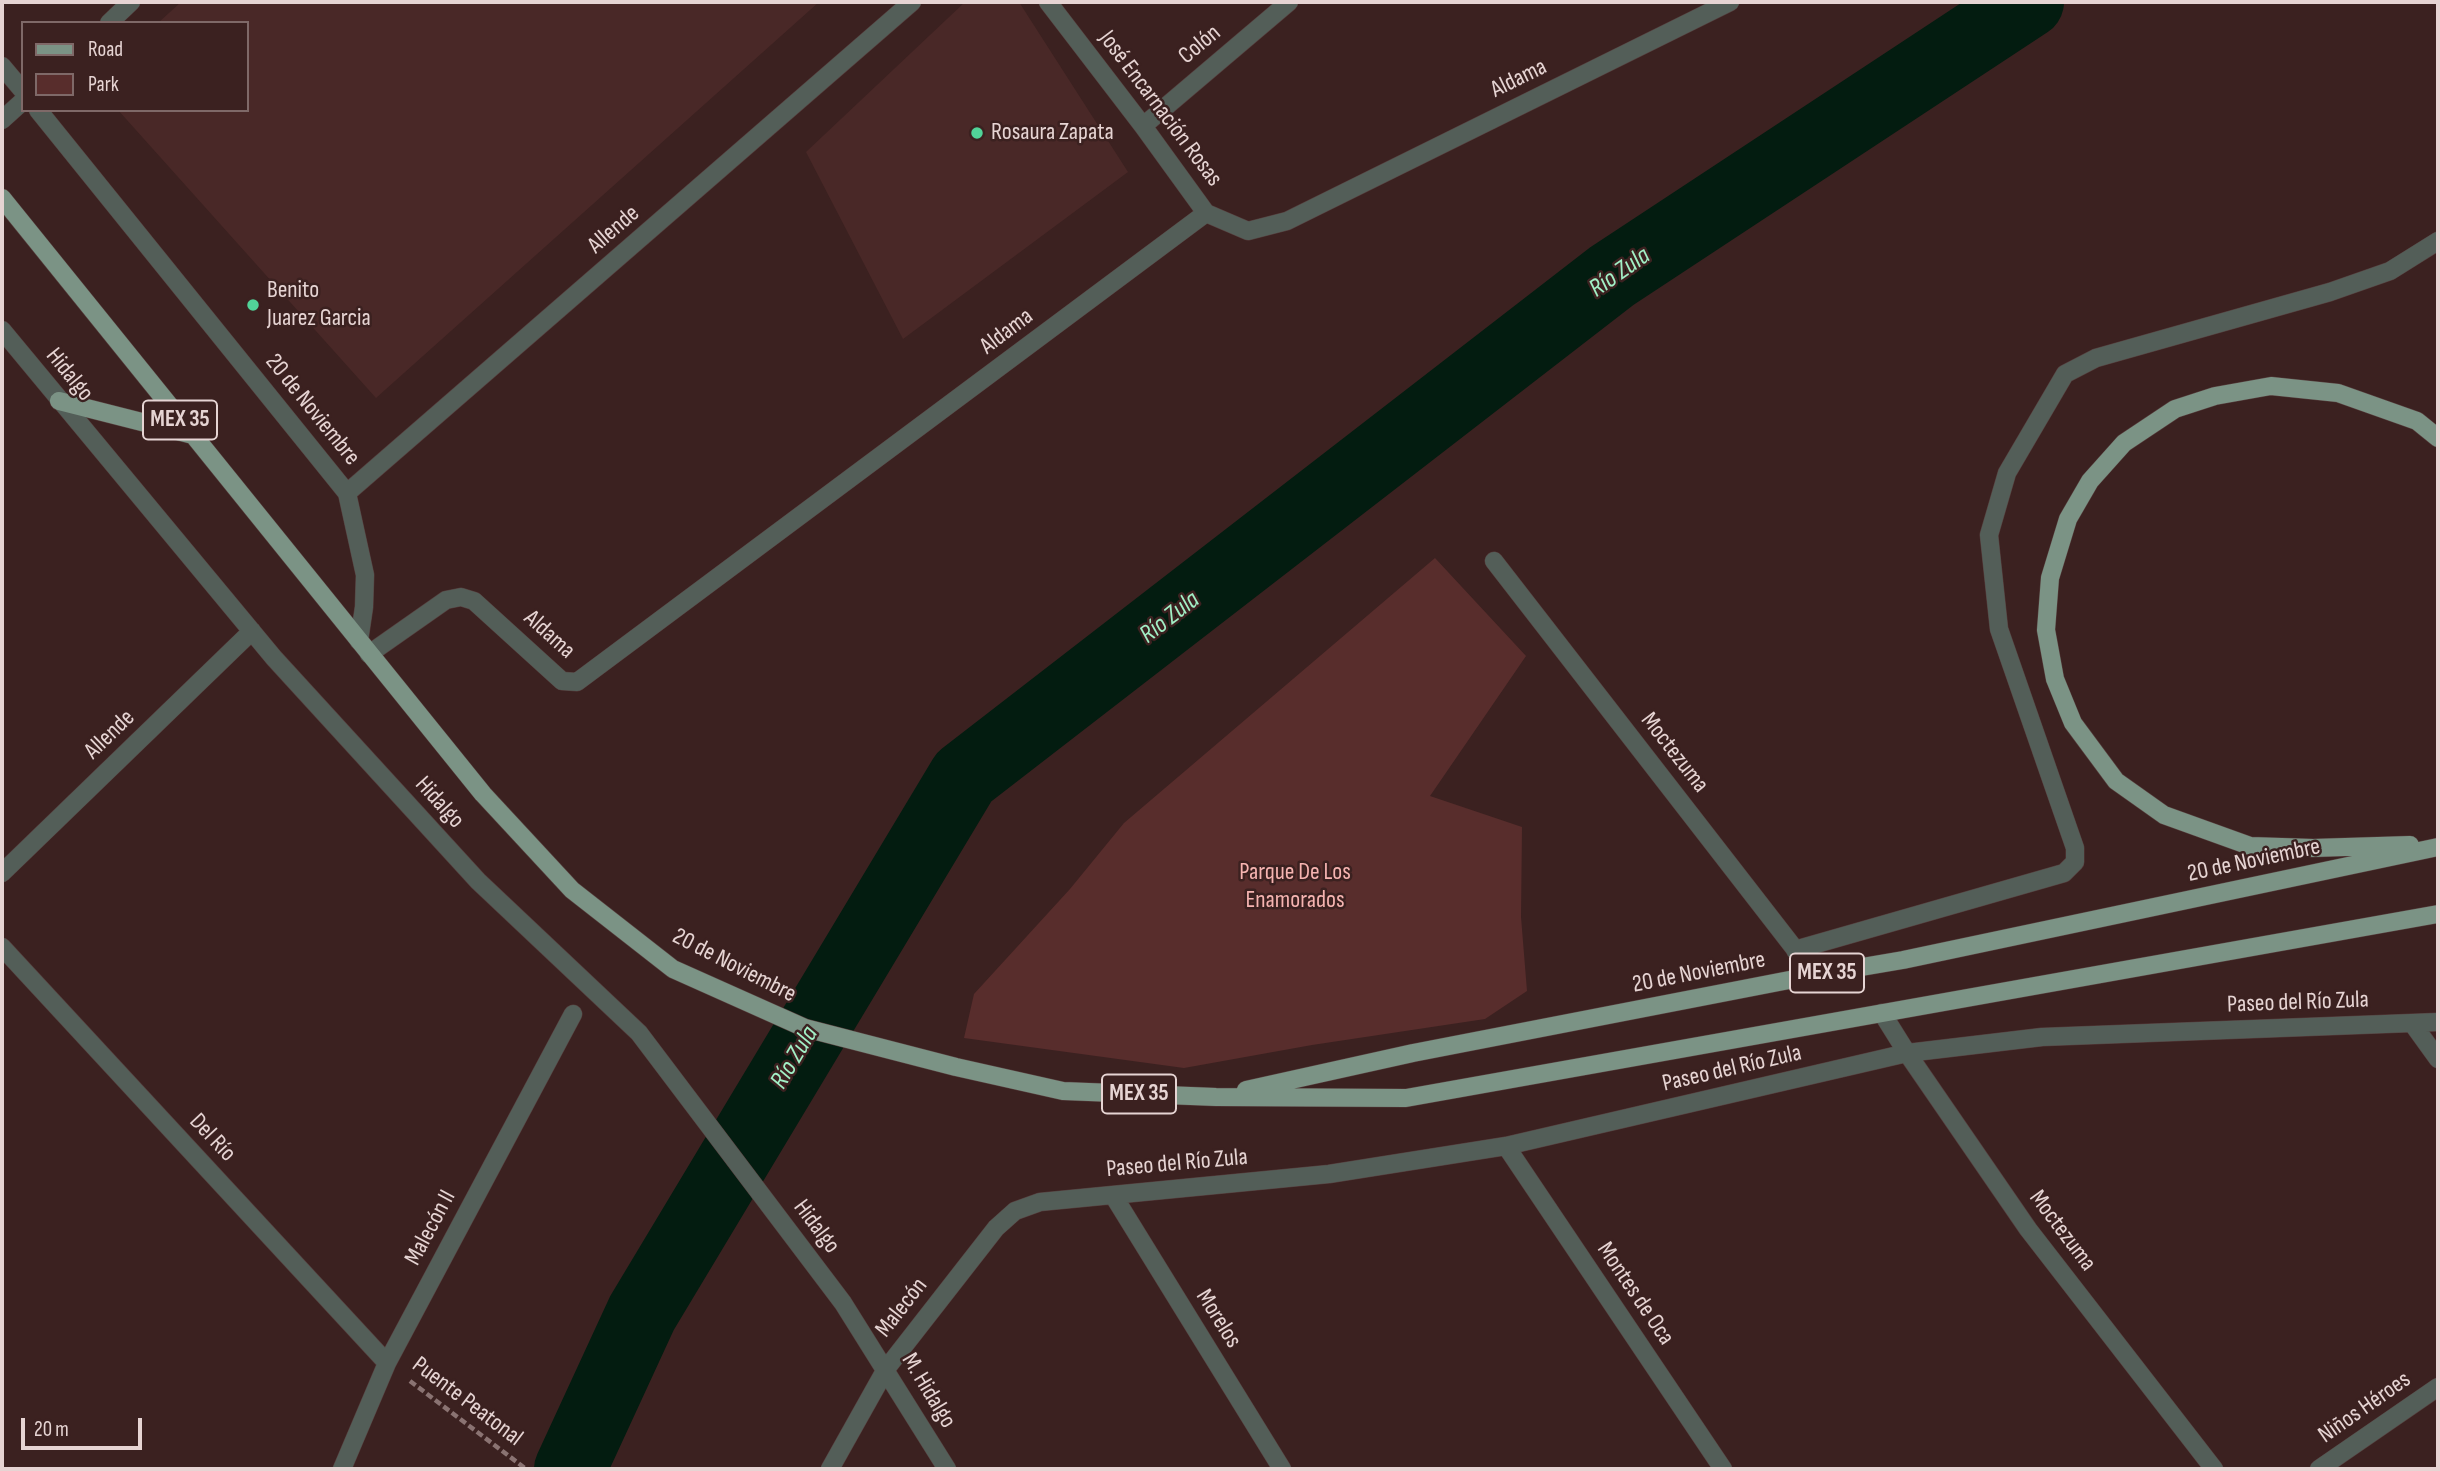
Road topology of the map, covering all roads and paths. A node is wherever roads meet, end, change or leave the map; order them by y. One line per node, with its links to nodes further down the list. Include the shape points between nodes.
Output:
1 (131, 2): 6 (street)
2 (912, 2): 20 (street, Allende)
3 (1048, 2): 12 (street, José Encarnación Rosas)
4 (1289, 2): 12 (street, Colón)
5 (1730, 2): 14 (street, Aldama, via 1287,221 1248,231)
6 (111, 21)
7 (2, 66): 8 (street)
8 (21, 89)
9 (21, 104): 11 (street)
10 (40, 112): 20 (street, 20 de Noviembre)
11 (2, 120)
12 (1143, 126): 14 (street, José Encarnación Rosas)
13 (2, 198): 18 (main road, 20 de Noviembre / MEX 35)
14 (1206, 213): 23 (street, Aldama, via 577,682 562,681 474,600 461,597 446,600)
15 (2438, 241): 28 (street, via 2390,271 2096,358 2065,374 2007,473 1989,535 1999,629 2076,849 2075,862 2064,873)
16 (2, 330): 17 (street, Hidalgo)
17 (59, 401): 18 (main road); 22 (street, Hidalgo)
18 (193, 435): 23 (main road, 20 de Noviembre / MEX 35)
19 (2438, 438): 24 (main road, via 2417,422 2338,393 2271,386 2175,409 2124,443 2090,481 2068,519 2050,578 2046,630 2055,679 2073,723 2116,781 2164,815 2250,846)
20 (347, 493): 23 (street, 20 de Noviembre, via 365,575)
21 (1494, 561): 28 (street, Moctezuma)
22 (252, 631): 25 (street, Allende); 40 (street, Hidalgo, via 478,881 639,1033)
23 (364, 648): 36 (main road, 20 de Noviembre / MEX 35, via 484,794 572,890 673,969 805,1028 956,1067 1063,1091)
24 (2438, 845): 29 (main road, 20 de Noviembre / MEX 35)
25 (2, 873)
26 (2438, 916): 30 (main road, 20 de Noviembre / MEX 35)
27 (2, 947): 41 (street, Del Río)
28 (1795, 950): 29 (street, Moctezuma)
29 (1815, 975): 36 (main road, 20 de Noviembre / MEX 35, via 1413,1053)
30 (1882, 1013): 34 (street, Moctezuma); 36 (main road, 20 de Noviembre / MEX 35, via 1406,1098)
31 (573, 1014): 41 (street, Malecón II)
32 (2438, 1022): 33 (street, Paseo del Río Zula)
33 (2412, 1023): 34 (street, Paseo del Río Zula, via 2042,1037); 35 (street)
34 (1907, 1053): 37 (street, Paseo del Río Zula); 50 (street, Moctezuma, via 2028,1229)
35 (2438, 1059)
36 (1216, 1097)
37 (1506, 1146): 38 (street, Paseo del Río Zula, via 1329,1174); 49 (street, Montes de Oca)
38 (1113, 1195): 39 (street, Paseo del Río Zula); 48 (street, Morelos)
39 (1040, 1202): 42 (street, Malecón, via 1015,1211 996,1228)
40 (843, 1303): 42 (street, M. Hidalgo)
41 (387, 1363): 44 (street, Malecón II); 45 (path, Puente Peatonal)
42 (886, 1369): 46 (street, Malecón); 47 (street, M. Hidalgo)
43 (2438, 1387): 51 (street, Niños Héroes)
44 (342, 1469)
45 (526, 1469)
46 (830, 1469)
47 (947, 1469)
48 (1282, 1469)
49 (1723, 1469)
50 (2214, 1469)
51 (2319, 1469)

